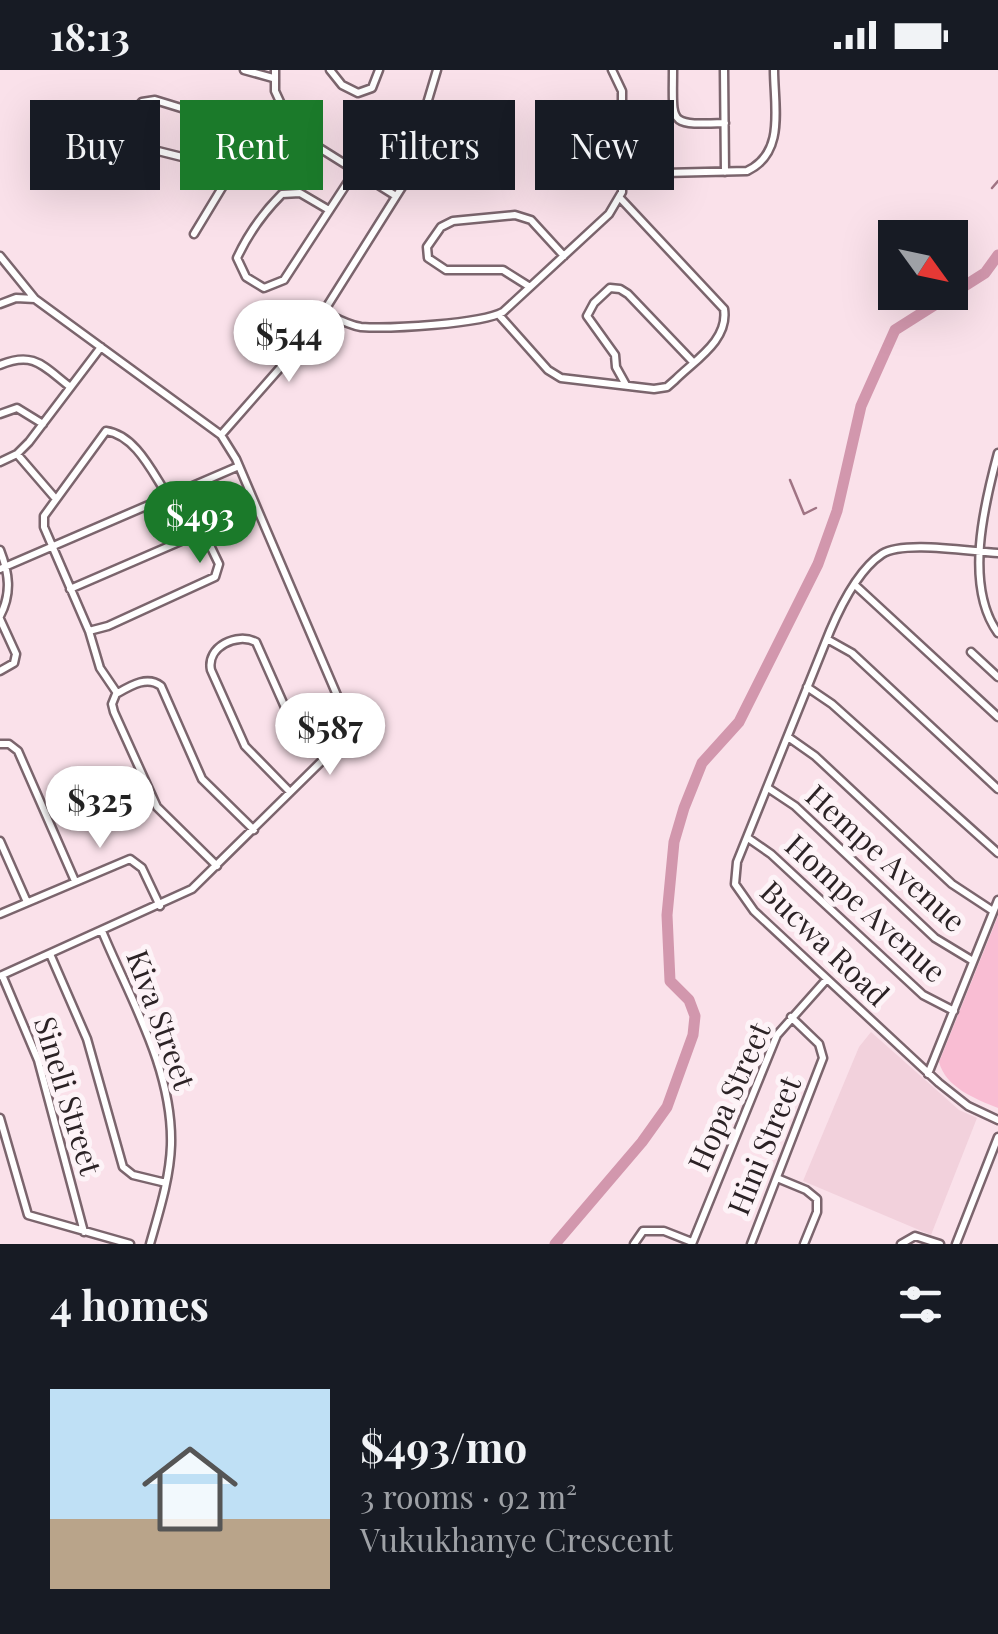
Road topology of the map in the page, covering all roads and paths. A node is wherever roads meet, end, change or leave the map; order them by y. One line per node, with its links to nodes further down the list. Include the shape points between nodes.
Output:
1 (244, 70): 9 (street)
2 (330, 70): 3 (street, via 342,86 358,92 372,88)
3 (379, 70)
4 (437, 70): 21 (street)
5 (612, 70): 11 (street)
6 (673, 70): 13 (street, via 678,120)
7 (724, 70): 13 (street)
8 (774, 70): 15 (street, via 771,150 747,171)
9 (274, 74): 10 (street)
10 (282, 100)
11 (622, 100)
12 (180, 108): 14 (street, via 142,102 132,134 144,146)
13 (724, 122): 15 (street)
14 (180, 157)
15 (725, 172): 16 (street)
16 (674, 173)
17 (343, 188): 23 (street)
18 (221, 190): 24 (street)
19 (386, 190): 21 (street)
20 (621, 190): 22 (street)
21 (396, 196): 30 (street)
22 (621, 199): 26 (street); 33 (street, via 724,308 722,334)
23 (328, 210): 23 (street, via 300,194 282,194 242,246 242,273 264,288 278,285)
24 (194, 234)
25 (0, 256): 28 (street)
26 (564, 256): 27 (street); 27 (street, via 531,220 515,215 454,221 427,247 440,268 495,268)
27 (530, 288): 31 (street)
28 (36, 300): 29 (street); 32 (street)
29 (0, 304)
30 (324, 312): 31 (street, via 368,327); 39 (street)
31 (499, 315): 35 (street, via 555,376)
32 (101, 347): 36 (street); 39 (street)
33 (693, 362): 35 (street, via 662,389); 35 (street, via 625,292 610,288 587,316 612,350)
34 (0, 365): 36 (street, via 32,359)
35 (626, 385)
36 (69, 386): 38 (street)
37 (0, 414): 38 (street, via 17,408)
38 (43, 424): 41 (street)
39 (221, 434): 43 (street)
40 (998, 453): 48 (street)
41 (17, 454): 42 (street); 45 (street)
42 (0, 462)
43 (239, 466): 44 (street); 67 (street, via 346,711 344,736)
44 (168, 496): 45 (street, via 139,453 106,431); 46 (street)
45 (55, 498): 46 (street, via 44,523)
46 (54, 546): 50 (street); 52 (street)
47 (0, 550): 50 (street)
48 (980, 552): 49 (street, Bucwa Road); 51 (street, Bucwa Road, via 899,548 882,554); 54 (street)
49 (998, 554)
50 (3, 568): 55 (street, via 8,594)
51 (855, 585): 58 (street, Bucwa Road); 64 (street)
52 (70, 589): 56 (street); 56 (street, via 190,536 206,537 213,550 220,568 212,580)
53 (998, 606): 54 (street)
54 (987, 611): 57 (street)
55 (0, 617): 60 (street, via 16,654)
56 (89, 631): 63 (street, via 100,668)
57 (998, 633)
58 (826, 639): 62 (street, Bucwa Road); 69 (street, via 852,653)
59 (971, 652): 61 (street)
60 (0, 672)
61 (998, 677)
62 (807, 687): 65 (street, Bucwa Road); 74 (street)
63 (118, 693): 71 (street, via 143,681 161,686 202,779); 75 (street, via 112,704 157,807)
64 (998, 717)
65 (788, 738): 68 (street, Bucwa Road); 80 (street, via 962,892)
66 (0, 744): 76 (street, via 18,751)
67 (327, 756): 70 (street); 70 (street, via 288,714 256,642 239,638 213,652 211,670 245,746)
68 (768, 788): 72 (street, Bucwa Road); 84 (street, Hempe Avenue, via 935,938)
69 (998, 789)
70 (290, 792): 71 (street)
71 (254, 830): 75 (street)
72 (748, 838): 86 (street, Bucwa Road, via 735,872 741,896); 87 (street, Hompe Avenue, via 924,995)
73 (0, 841): 78 (street)
74 (998, 854)
75 (218, 866): 79 (street)
76 (76, 881): 78 (street); 79 (street, via 133,860)
77 (998, 900): 80 (street)
78 (27, 902): 81 (street)
79 (160, 906): 82 (street)
80 (993, 911): 84 (street)
81 (0, 914)
82 (102, 931): 83 (street); 94 (street, Kiva Street, via 165,1085 171,1147)
83 (50, 954): 85 (street); 94 (street, via 87,1039 122,1167)
84 (974, 962): 87 (street)
85 (1, 976): 95 (street, Sineli Street, via 38,1060)
86 (826, 980): 88 (street, Hopa Street); 89 (street, Bucwa Road)
87 (954, 1010): 89 (street)
88 (790, 1017): 93 (street, Hini Street, via 819,1044 823,1058); 96 (street, Hopa Street, via 773,1043)
89 (928, 1074): 91 (street, Bucwa Road)
90 (0, 1118): 95 (street, via 28,1215)
91 (998, 1120)
92 (998, 1138): 104 (street)
93 (777, 1178): 100 (street, Hini Street); 101 (street, via 816,1199)
94 (166, 1184): 98 (street, Kiva Street)
95 (84, 1232): 97 (street)
96 (692, 1243): 99 (street, via 655,1229)
97 (130, 1244)
98 (150, 1244)
99 (634, 1244)
100 (750, 1244)
101 (804, 1244)
102 (901, 1244): 103 (street, via 915,1236)
103 (940, 1244)
104 (956, 1244)

